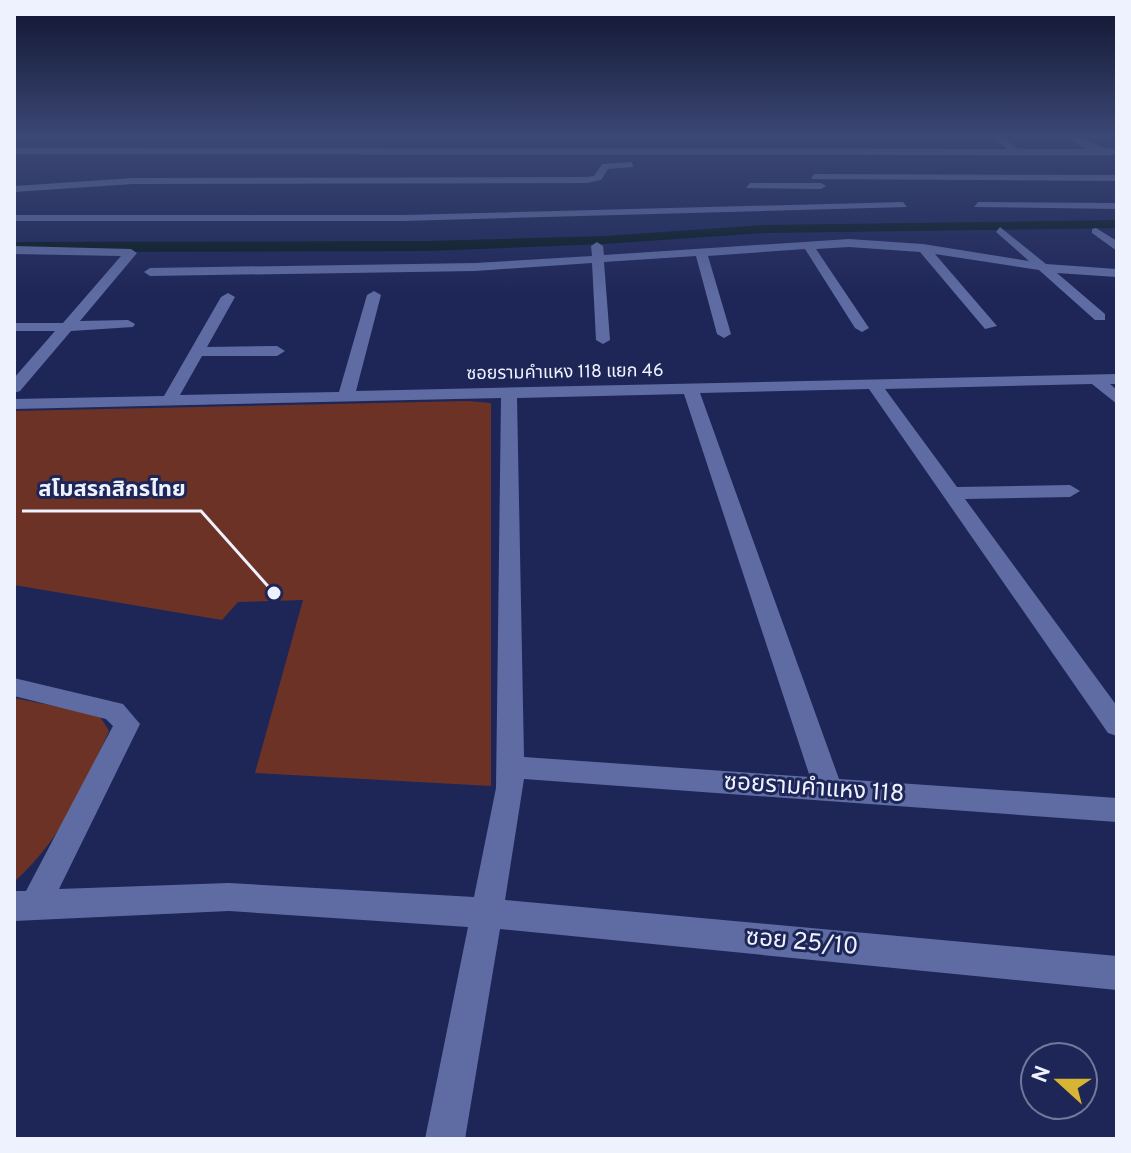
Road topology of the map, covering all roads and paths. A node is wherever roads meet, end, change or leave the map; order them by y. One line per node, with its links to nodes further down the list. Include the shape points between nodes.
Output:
1 (823, 189): 4 (street)
2 (1066, 189): 7 (street)
3 (873, 201): 4 (street)
4 (833, 202): 5 (street); 10 (street)
5 (903, 205)
6 (978, 205): 7 (street)
7 (1090, 205): 8 (street)
8 (1117, 206)
9 (62, 209): 12 (street)
10 (573, 214): 12 (street); 13 (street)
11 (16, 218): 12 (street)
12 (48, 218)
13 (544, 225)
14 (1000, 230): 27 (street)
15 (1096, 231): 17 (street)
16 (808, 245): 18 (street); 24 (street); 39 (street)
17 (1117, 247)
18 (923, 248): 27 (street); 37 (street)
19 (14, 250): 36 (street, via 131,253)
20 (502, 250): 25 (street)
21 (386, 252): 26 (street)
22 (598, 252): 24 (street); 25 (street); 41 (street)
23 (287, 254): 28 (street)
24 (701, 254): 40 (street)
25 (500, 265): 26 (street); 31 (street)
26 (377, 269): 28 (street); 50 (street)
27 (1046, 270): 30 (street); 34 (street)
28 (274, 271): 29 (street); 32 (street)
29 (150, 272)
30 (1117, 273)
31 (496, 282)
32 (264, 286)
33 (228, 297): 43 (street)
34 (1100, 317)
35 (128, 324): 36 (street)
36 (71, 326): 38 (street); 47 (street)
37 (990, 326)
38 (14, 327)
39 (862, 328)
40 (724, 334)
41 (603, 340)
42 (277, 351): 43 (street)
43 (197, 352): 52 (street)
44 (1117, 379): 45 (street, ซอยรามคำแหง 118 แยก 46)
45 (1097, 380): 46 (street, ซอยรามคำแหง 118 แยก 46); 51 (street)
46 (875, 386): 48 (street, ซอยรามคำแหง 118 แยก 46); 55 (street)
47 (14, 388)
48 (691, 390): 49 (street, ซอยรามคำแหง 118 แยก 46); 59 (street)
49 (509, 394): 50 (street, ซอยรามคำแหง 118 แยก 46); 58 (street)
50 (346, 397): 52 (street, ซอยรามคำแหง 118 แยก 46)
51 (1117, 399)
52 (169, 401): 53 (street, ซอยรามคำแหง 118 แยก 46)
53 (14, 404)
54 (1070, 491): 55 (street)
55 (952, 493): 57 (street)
56 (14, 687): 61 (street, via 114,711 127,724)
57 (1117, 726)
58 (511, 767): 59 (street, ซอยรามคำแหง 118); 62 (street)
59 (829, 790): 60 (street, ซอยรามคำแหง 118)
60 (1117, 810)
61 (25, 905): 62 (street, ซอย 25/10, via 229,897)
62 (487, 913): 63 (street, ซอย 25/10); 64 (street)
63 (1117, 973)
64 (445, 1139)

